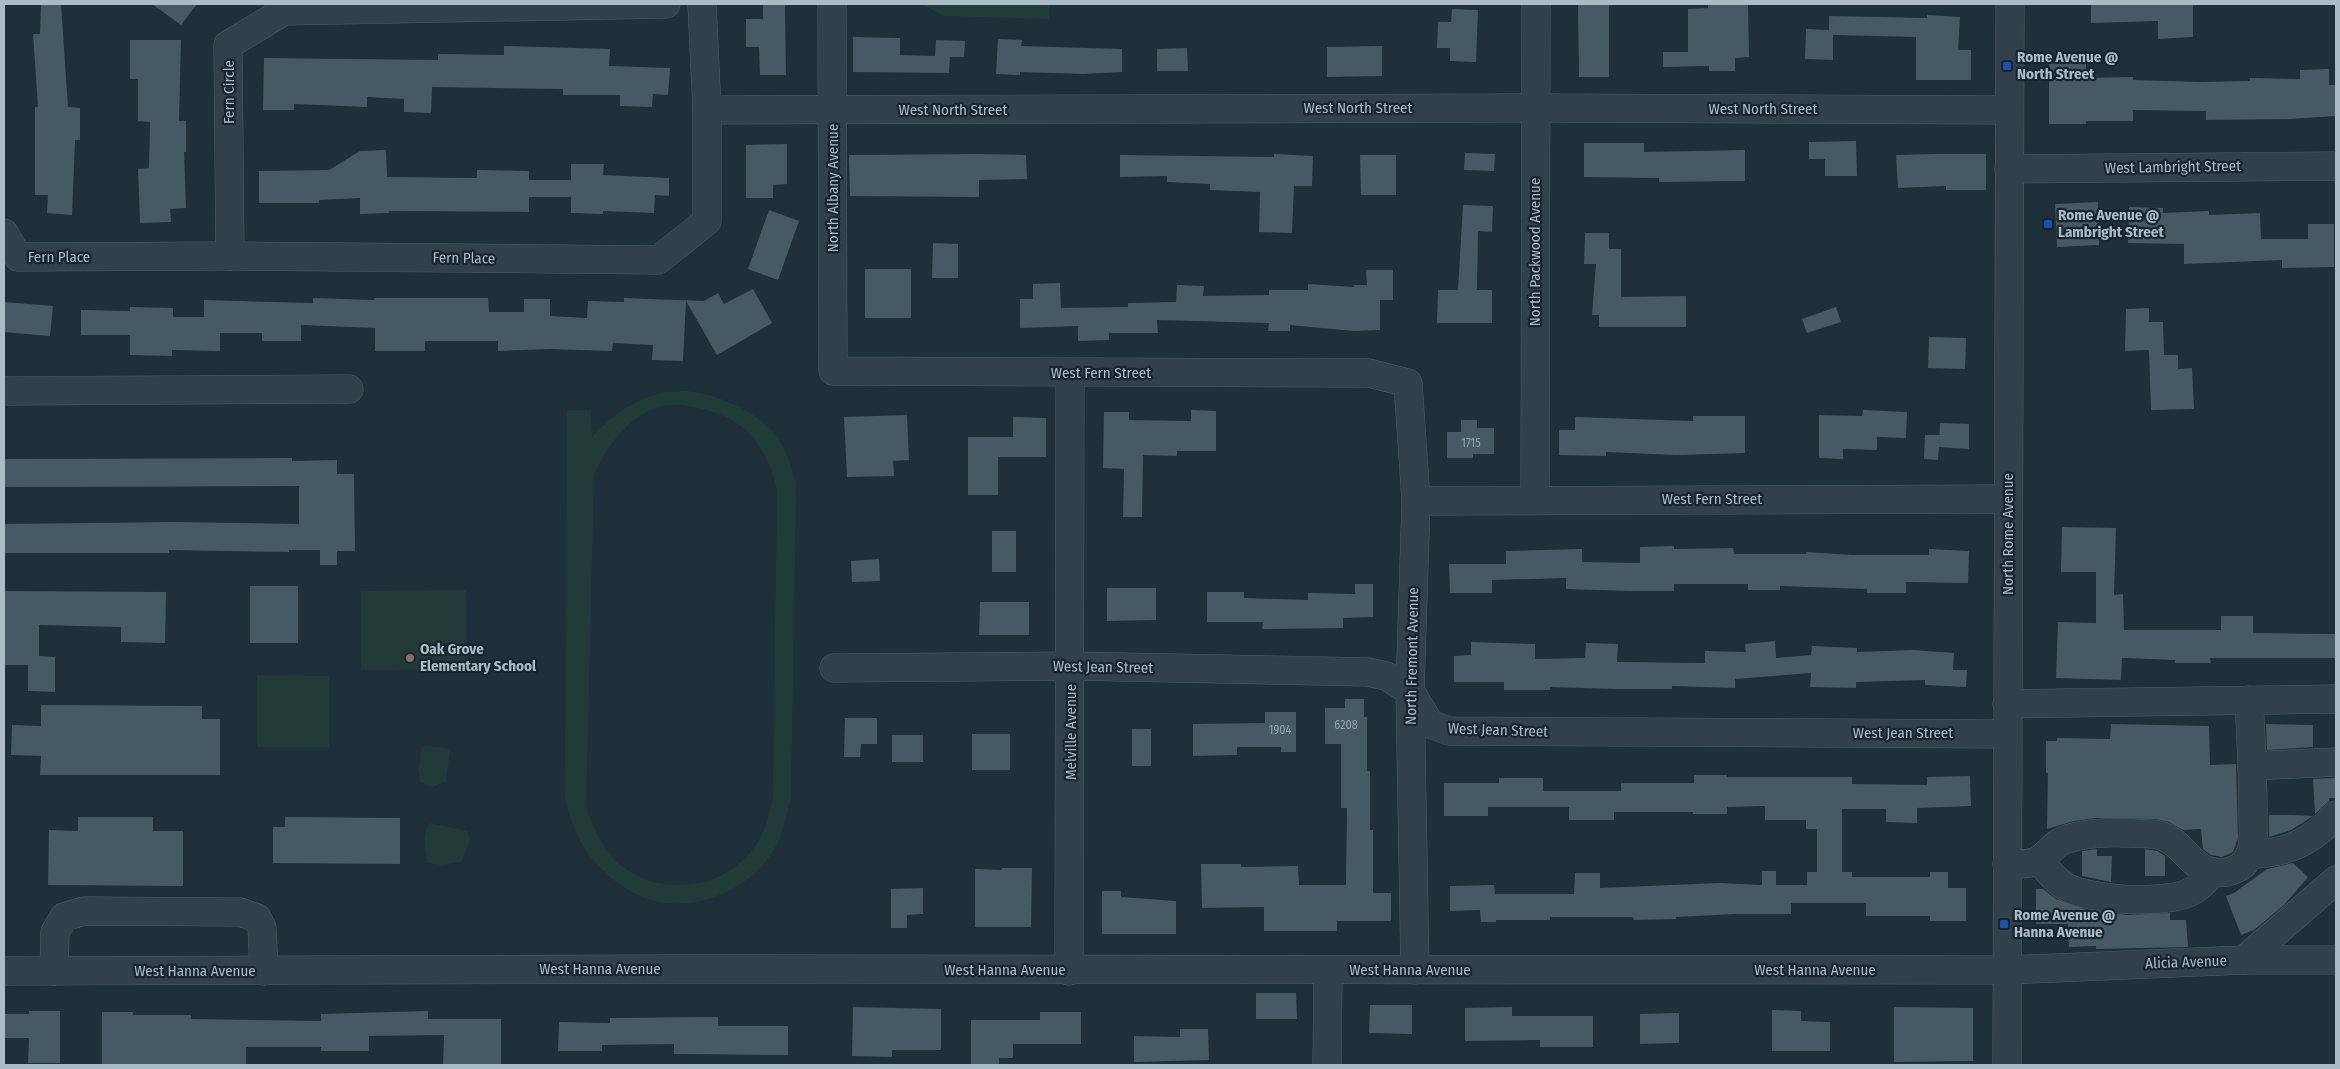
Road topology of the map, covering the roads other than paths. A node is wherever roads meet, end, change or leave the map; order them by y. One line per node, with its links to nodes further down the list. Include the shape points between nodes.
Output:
1 (666, 4): 13 (street, Fern Circle, via 284,11 228,45)
2 (702, 4): 7 (street, Fern Place)
3 (832, 4): 8 (street, North Albany Avenue)
4 (1536, 4): 6 (street, North Packwood Avenue)
5 (2010, 4): 9 (street, North Rome Avenue)
6 (1535, 108): 8 (street, West North Street); 9 (street, West North Street); 19 (street, North Packwood Avenue)
7 (708, 110): 8 (street, West North Street); 13 (street, Fern Place, via 708,221 658,260)
8 (832, 110): 14 (street, North Albany Avenue)
9 (2009, 110): 11 (street, North Rome Avenue)
10 (2336, 166): 11 (street, West Lambright Street)
11 (2009, 169): 20 (street, North Rome Avenue)
12 (4, 233): 13 (street, Fern Place, via 18,257)
13 (230, 256)
14 (833, 372): 15 (street, West Fern Street)
15 (1070, 373): 16 (street, West Fern Street); 22 (street, Melville Avenue)
16 (1369, 373): 21 (street, North Fremont Avenue, via 1408,383)
17 (349, 389): 18 (street)
18 (4, 391)
19 (1535, 499): 20 (street, West Fern Street); 21 (street, West Fern Street)
20 (2008, 499): 27 (street, North Rome Avenue)
21 (1416, 501): 24 (street, North Fremont Avenue)
22 (1071, 666): 23 (street, West Jean Street); 24 (street, West Jean Street, via 1368,672 1386,676); 45 (street, Melville Avenue)
23 (834, 668)
24 (1410, 691): 28 (street, West Jean Street, via 1430,724 1449,731); 40 (street, North Fremont Avenue)
25 (2336, 699): 26 (street)
26 (2249, 700): 27 (street); 30 (street)
27 (2007, 704): 28 (street, North Rome Avenue)
28 (2007, 734): 34 (street, North Rome Avenue)
29 (2336, 762): 30 (street)
30 (2252, 766): 32 (street)
31 (2336, 815): 32 (street, via 2312,838 2296,847)
32 (2250, 854): 35 (street, via 2234,871)
33 (2039, 860): 34 (street); 35 (street, via 2050,848 2066,839 2094,834 2156,834 2177,843 2198,867); 35 (street, via 2063,886 2096,897 2177,898 2193,891)
34 (2007, 864): 41 (street, North Rome Avenue)
35 (2214, 872)
36 (2336, 880): 37 (street, Alicia Avenue)
37 (2244, 960): 38 (street); 41 (street, Alicia Avenue)
38 (2336, 960)
39 (1328, 970): 40 (street, West Hanna Avenue); 45 (street, West Hanna Avenue); 46 (street)
40 (1415, 970): 41 (street, West Hanna Avenue)
41 (2007, 970): 47 (street, North Rome Avenue)
42 (4, 971): 43 (street, West Hanna Avenue)
43 (54, 971): 44 (street, West Hanna Avenue); 44 (street, via 55,932 64,917 84,911 240,912 257,918 262,928)
44 (264, 971): 45 (street, West Hanna Avenue)
45 (1069, 971)
46 (1327, 1065)
47 (2007, 1065)

